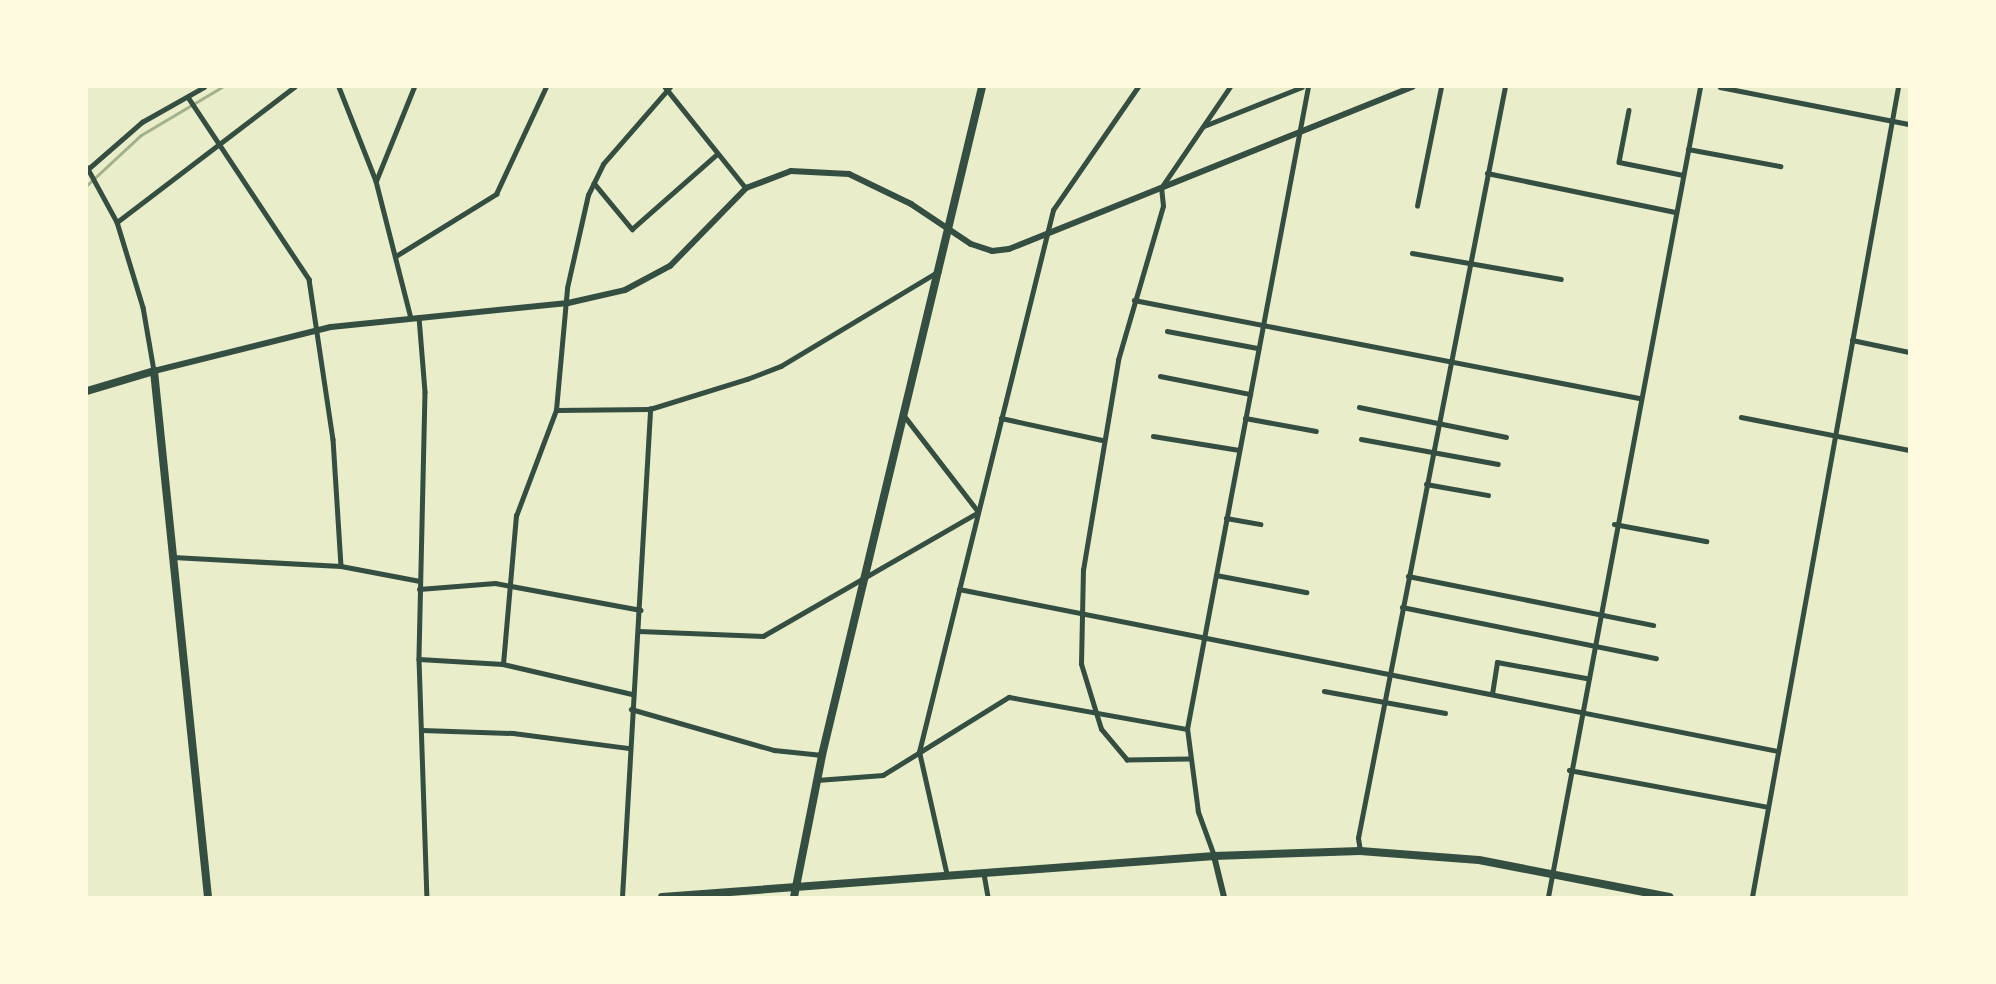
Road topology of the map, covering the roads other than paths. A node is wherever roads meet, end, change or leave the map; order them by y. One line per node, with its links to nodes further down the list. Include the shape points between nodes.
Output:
1 (204, 87): 18 (street)
2 (294, 87): 24 (street)
3 (339, 87): 31 (street)
4 (414, 87): 31 (street)
5 (546, 87): 41 (street, via 496,194)
6 (982, 87): 39 (main road)
7 (1138, 87): 38 (street, via 1053,210)
8 (1230, 87): 22 (street)
9 (1302, 87): 22 (street)
10 (1308, 87): 23 (street)
11 (1413, 87): 23 (street)
12 (1441, 87): 35 (street)
13 (1505, 87): 29 (street)
14 (1700, 87): 25 (street)
15 (1720, 87): 20 (street)
16 (1898, 87): 20 (street)
17 (667, 88): 26 (street); 32 (street, via 603,164)
18 (190, 99): 24 (street); 28 (street, via 142,122)
19 (1629, 110): 30 (street, via 1619,162)
20 (1891, 120): 21 (street); 52 (street)
21 (1909, 124)
22 (1203, 126): 34 (street)
23 (1300, 130): 34 (street); 49 (street)
24 (222, 144): 37 (street); 50 (street, via 309,279)
25 (1688, 149): 27 (street); 30 (street)
26 (717, 154): 32 (street, via 632,229); 33 (street)
27 (1780, 166)
28 (88, 170): 37 (street)
29 (1487, 173): 36 (street); 42 (street)
30 (1683, 175): 36 (street)
31 (376, 181): 41 (street)
32 (594, 183): 46 (street)
33 (746, 188): 39 (street, via 791,171 828,169 885,190); 46 (street, via 670,266 648,281)
34 (1161, 189): 38 (street); 45 (street, via 1163,206)
35 (1417, 206)
36 (1676, 212): 60 (street)
37 (117, 222): 56 (street, via 143,307)
38 (1047, 231): 39 (street, via 992,251); 66 (street)
39 (951, 234): 43 (main road)
40 (1412, 253): 42 (street)
41 (396, 256): 48 (street)
42 (1469, 263): 44 (street); 55 (street)
43 (942, 270): 62 (street, via 781,366); 65 (main road)
44 (1561, 279)
45 (1134, 300): 49 (street); 74 (street)
46 (568, 303): 47 (street); 63 (street)
47 (420, 317): 48 (street); 91 (street, via 425,392)
48 (411, 318): 50 (street)
49 (1263, 325): 53 (street); 55 (street)
50 (316, 330): 56 (street); 87 (street, via 333,439)
51 (1167, 331): 53 (street)
52 (1852, 340): 54 (street); 71 (street)
53 (1258, 348): 59 (street)
54 (1909, 352)
55 (1449, 361): 60 (street); 68 (street)
56 (154, 370): 58 (main road); 86 (main road)
57 (1160, 376): 59 (street)
58 (87, 392)
59 (1250, 394): 67 (street)
60 (1639, 398): 84 (street)
61 (1359, 406): 68 (street)
62 (650, 409): 63 (street); 97 (street)
63 (556, 410): 92 (street, via 522,491)
64 (1741, 417): 71 (street)
65 (906, 418): 81 (street); 89 (main road)
66 (1001, 418): 74 (street); 81 (street)
67 (1245, 418): 69 (street); 75 (street)
68 (1438, 421): 72 (street); 77 (street)
69 (1316, 431)
70 (1153, 435): 75 (street)
71 (1835, 435): 76 (street); 120 (street)
72 (1506, 437)
73 (1361, 439): 77 (street)
74 (1102, 440): 99 (street, via 1087,521)
75 (1239, 450): 82 (street)
76 (1909, 450)
77 (1432, 452): 78 (street); 79 (street)
78 (1498, 464)
79 (1426, 484): 80 (street); 90 (street)
80 (1488, 495)
81 (978, 512): 89 (street); 94 (street)
82 (1226, 518): 83 (street); 88 (street)
83 (1260, 524)
84 (1614, 524): 85 (street); 98 (street)
85 (1706, 541)
86 (170, 557): 87 (street); 133 (main road)
87 (341, 566): 91 (street)
88 (1215, 575): 95 (street); 102 (street)
89 (867, 576): 101 (street, via 763,636); 122 (main road)
90 (1408, 576): 96 (street); 98 (street)
91 (420, 581): 93 (street)
92 (509, 585): 93 (street); 97 (street); 106 (street)
93 (419, 589): 105 (street)
94 (959, 589): 99 (street); 121 (street)
95 (1306, 592)
96 (1402, 607): 103 (street); 107 (street)
97 (640, 610): 101 (street)
98 (1598, 614): 100 (street); 103 (street)
99 (1085, 615): 102 (street); 114 (street, via 1080,663)
100 (1653, 625)
101 (639, 631): 110 (street)
102 (1204, 638): 107 (street); 117 (street)
103 (1592, 645): 104 (street); 108 (street)
104 (1656, 658)
105 (419, 659): 106 (street); 118 (street)
106 (503, 664): 110 (street)
107 (1390, 673): 111 (street); 112 (street)
108 (1586, 678): 111 (street, via 1497,662); 115 (street)
109 (1324, 691): 112 (street)
110 (632, 694): 113 (street)
111 (1492, 694): 115 (street)
112 (1384, 702): 116 (street); 127 (street)
113 (631, 709): 119 (street); 122 (street, via 774,750)
114 (1094, 712): 117 (street); 121 (street, via 1009,697); 123 (street, via 1109,742 1127,760)
115 (1580, 712): 120 (street); 124 (street)
116 (1445, 713)
117 (1187, 729): 123 (street)
118 (422, 730): 119 (street, via 513,733); 134 (street)
119 (629, 748): 135 (street)
120 (1778, 751): 126 (street)
121 (919, 753): 125 (street, via 882,775); 131 (street)
122 (822, 755): 125 (main road)
123 (1189, 759): 128 (street, via 1198,812)
124 (1569, 771): 126 (street); 129 (street)
125 (817, 780): 132 (main road)
126 (1768, 807): 141 (street)
127 (1360, 851): 128 (main road); 129 (main road, via 1479,860)
128 (1214, 856): 130 (main road); 138 (street)
129 (1551, 872): 139 (street); 140 (main road)
130 (984, 874): 131 (main road); 137 (street)
131 (947, 876): 132 (main road)
132 (794, 893): 136 (main road)
133 (208, 897)
134 (427, 897)
135 (622, 897)
136 (662, 897)
137 (988, 897)
138 (1224, 897)
139 (1548, 897)
140 (1669, 897)
141 (1752, 897)

